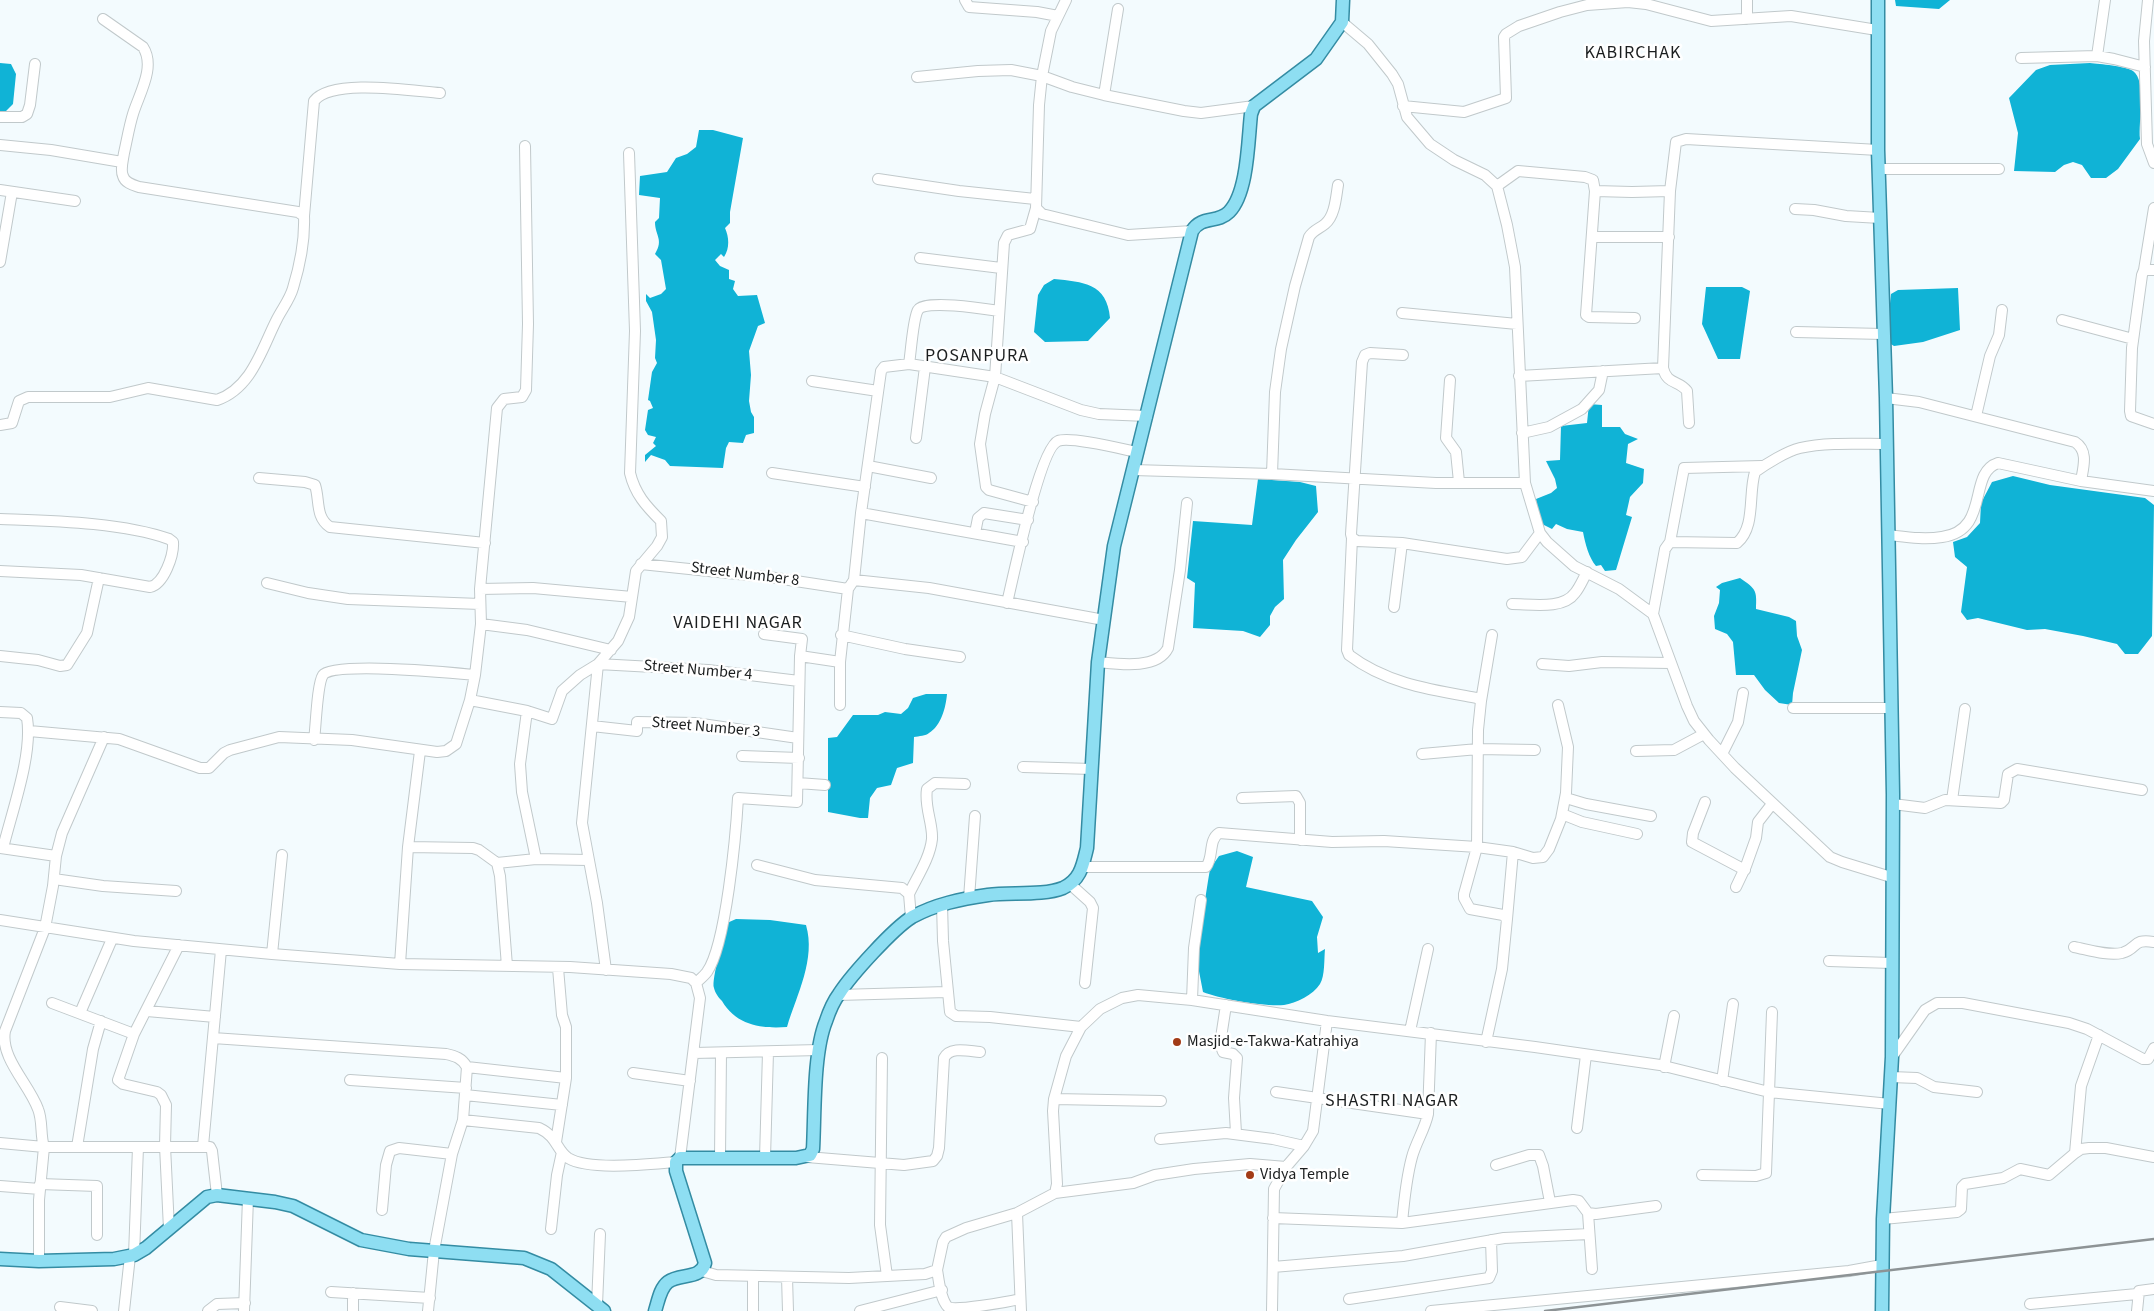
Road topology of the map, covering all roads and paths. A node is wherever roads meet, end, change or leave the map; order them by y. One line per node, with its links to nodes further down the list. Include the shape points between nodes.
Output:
1 (965, 0): 10 (street, via 969,7)
2 (1066, 0): 10 (street)
3 (1343, 0): 13 (main road)
4 (1747, 0): 12 (street)
5 (1878, 0): 14 (main road)
6 (2105, 0): 15 (street)
7 (1587, 3): 12 (street, via 1636,2 1711,21); 24 (street, via 1506,34 1506,98 1464,112)
8 (2150, 4): 18 (street, via 2144,41)
9 (1118, 9): 22 (street)
10 (1058, 16): 19 (street)
11 (103, 19): 30 (street, via 143,47 147,54 146,72)
12 (1748, 19): 14 (street, via 1791,16)
13 (1342, 22): 23 (main road, via 1316,59); 24 (street, via 1368,44 1392,74)
14 (1878, 30): 28 (main road)
15 (2097, 56): 16 (street); 18 (street)
16 (2021, 58)
17 (34, 64): 25 (street, via 27,114)
18 (2145, 67): 31 (street, via 2147,144)
19 (1042, 76): 20 (street, via 1011,70); 22 (street); 42 (street)
20 (917, 77)
21 (440, 92): 45 (street, via 348,88 320,94 314,101)
22 (1104, 95): 23 (street, via 1201,113)
23 (1254, 106): 47 (main road, via 1238,198 1227,214 1201,221)
24 (1403, 106): 36 (street, via 1407,117 1430,144 1485,175)
25 (0, 117)
26 (0, 145): 30 (street)
27 (525, 146): 107 (street, via 526,390 522,397 504,398 497,408)
28 (1878, 150): 32 (main road); 39 (street, via 1679,140 1676,142)
29 (629, 153): 109 (street, via 635,331 630,473 640,499 661,520 663,528 657,546)
30 (122, 162): 45 (street, via 127,182 139,187 288,209)
31 (2154, 163)
32 (1879, 169): 33 (street); 46 (main road)
33 (1999, 169)
34 (878, 179): 42 (street)
35 (1338, 185): 87 (street, via 1328,222 1309,237 1286,323 1275,392)
36 (1497, 186): 38 (street, via 1518,171 1590,178 1594,180); 59 (street, via 1514,267)
37 (0, 190): 40 (street)
38 (1595, 191): 39 (street); 48 (street)
39 (1670, 191): 49 (street)
40 (12, 192): 41 (street); 51 (street)
41 (75, 201)
42 (1035, 204): 47 (street, via 1042,214 1128,235); 52 (street, via 1030,229 1005,238)
43 (2154, 208): 53 (street)
44 (1795, 209): 46 (street)
45 (304, 216): 78 (street, via 304,242 292,291 245,380 224,398 209,399 148,388 110,397 28,397 19,401 12,423)
46 (1880, 218): 61 (main road)
47 (1192, 231): 74 (main road)
48 (1592, 237): 49 (street); 57 (street, via 1586,315)
49 (1669, 237): 66 (street)
50 (920, 258): 52 (street)
51 (0, 262)
52 (1001, 268): 55 (street)
53 (2149, 270): 62 (street)
54 (2002, 310): 75 (street, via 1998,340 1990,356)
55 (999, 311): 64 (street, via 935,304 921,306); 69 (street)
56 (1402, 313): 59 (street)
57 (1635, 318)
58 (2062, 320): 62 (street)
59 (1517, 324): 68 (street)
60 (1796, 332): 61 (street)
61 (1883, 334): 73 (main road)
62 (2133, 339): 77 (street, via 2131,416)
63 (1403, 355): 90 (street, via 1370,353 1362,362)
64 (909, 364): 65 (street); 72 (street, via 884,367)
65 (925, 367): 69 (street); 80 (street)
66 (1663, 368): 67 (street); 76 (street, via 1668,379 1687,391)
67 (1603, 371): 68 (street); 79 (street, via 1599,390 1582,409 1549,427)
68 (1519, 376): 79 (street)
69 (995, 377): 74 (street, via 1081,410); 96 (street, via 980,436 984,484 989,490)
70 (1450, 380): 92 (street, via 1446,438 1456,452)
71 (812, 381): 72 (street)
72 (878, 391): 83 (street)
73 (1886, 398): 75 (street, via 1919,402); 81 (main road)
74 (1147, 416): 82 (main road)
75 (1976, 416): 91 (street, via 2076,442 2084,456)
76 (1688, 423)
77 (2154, 424)
78 (0, 425)
79 (1522, 433): 93 (street)
80 (916, 438)
81 (1886, 444): 84 (street, via 1799,448); 103 (main road)
82 (1138, 452): 85 (main road); 96 (street, via 1070,440 1057,441 1047,454)
83 (868, 466): 89 (street); 94 (street)
84 (1762, 466): 106 (street, via 1755,472 1749,520 1743,538 1737,543); 106 (street, via 1684,468)
85 (1133, 470): 87 (street); 123 (main road, via 1114,546)
86 (772, 473): 94 (street)
87 (1272, 474): 90 (street)
88 (259, 478): 107 (street, via 315,485 318,511 323,522 330,527)
89 (931, 478)
90 (1354, 478): 92 (street); 104 (street)
91 (2081, 481): 95 (street); 103 (street, via 1993,464 1984,478 1972,518 1961,531 1925,539)
92 (1459, 482): 93 (street)
93 (1525, 482): 102 (street)
94 (865, 486): 98 (street)
95 (2154, 492)
96 (1033, 502): 100 (street)
97 (1187, 503): 133 (street, via 1180,570 1165,654 1142,663)
98 (861, 513): 101 (street); 113 (street)
99 (0, 519): 112 (street, via 122,529 173,542 162,578 154,586)
100 (1028, 520): 101 (street, via 984,513 978,518); 105 (street)
101 (975, 533): 105 (street)
102 (1540, 533): 108 (street, via 1522,557 1507,560); 111 (street, via 1574,566)
103 (1888, 535): 145 (main road)
104 (1352, 538): 108 (street); 141 (street, via 1349,655 1398,681)
105 (1023, 542): 118 (street)
106 (1670, 542): 122 (street, via 1665,549)
107 (485, 543): 115 (street)
108 (1402, 543): 121 (street)
109 (642, 564): 116 (street, Street Number 8); 117 (street, via 636,571)
110 (0, 571): 112 (street)
111 (1587, 572): 120 (street, via 1569,600 1550,604); 122 (street, via 1619,589)
112 (99, 578): 129 (street, via 87,633 67,665)
113 (854, 580): 116 (street); 118 (street, via 929,588)
114 (267, 583): 119 (street, via 348,599)
115 (480, 589): 117 (street, via 533,588); 119 (street)
116 (848, 589): 127 (street)
117 (632, 597): 128 (street, via 624,630)
118 (1008, 603): 123 (street)
119 (480, 604): 124 (street)
120 (1512, 604)
121 (1394, 607)
122 (1653, 614): 134 (street)
123 (1104, 620): 133 (main road)
124 (480, 624): 128 (street, via 527,630); 137 (street)
125 (764, 634): 130 (street, via 802,638)
126 (1492, 635): 141 (street)
127 (841, 636): 131 (street); 132 (street)
128 (610, 650): 135 (street)
129 (0, 656)
130 (800, 656): 132 (street); 138 (street)
131 (960, 657)
132 (840, 662): 142 (street)
133 (1098, 662): 164 (main road)
134 (1671, 663): 136 (street); 151 (street, via 1687,706)
135 (598, 664): 138 (street, Street Number 4, via 708,670); 147 (street, via 562,691 552,720); 149 (street)
136 (1542, 664)
137 (475, 675): 140 (street); 154 (street, via 385,668 326,671 319,688)
138 (799, 681): 153 (street)
139 (1744, 693): 160 (street, via 1738,722)
140 (470, 700): 147 (street); 157 (street, via 456,744 446,751)
141 (1481, 701): 155 (street)
142 (840, 705)
143 (1558, 705): 170 (street, via 1568,747)
144 (1793, 708): 145 (street)
145 (1891, 708): 174 (main road)
146 (1965, 709): 171 (street)
147 (527, 711): 186 (street, via 520,764 522,792)
148 (0, 712): 150 (street, via 21,713 27,718)
149 (592, 726): 153 (street, Street Number 3, via 637,731 637,722 695,723); 187 (street, via 582,823)
150 (29, 731): 152 (street); 182 (street, via 25,760)
151 (1704, 734): 158 (street, via 1674,750); 160 (street)
152 (104, 737): 154 (street, via 119,739 200,768 209,768 230,750 267,739); 185 (street, via 65,826)
153 (798, 738): 162 (street)
154 (314, 740): 157 (street, via 352,740)
155 (1478, 750): 156 (street); 159 (street); 181 (street)
156 (1535, 750)
157 (420, 751): 180 (street)
158 (1636, 751)
159 (1422, 754)
160 (1722, 754): 173 (street)
161 (742, 756): 162 (street)
162 (799, 758): 165 (street)
163 (1023, 767): 164 (street)
164 (1092, 769): 190 (main road)
165 (798, 783): 167 (street); 218 (street, via 797,802 738,798 737,824 718,944 707,972)
166 (965, 784): 197 (street, via 935,783 927,789 932,839)
167 (825, 785)
168 (2142, 790): 171 (street, via 2017,769 2008,774 2001,803)
169 (1242, 798): 179 (street, via 1296,796 1300,803)
170 (1566, 798): 175 (street); 177 (street)
171 (1952, 800): 174 (street, via 1925,808)
172 (1705, 802): 191 (street, via 1692,842)
173 (1772, 804): 191 (street, via 1758,822); 192 (street, via 1830,857)
174 (1893, 804): 192 (main road)
175 (1562, 814): 178 (street, via 1582,822); 183 (street, via 1549,849 1542,857 1533,858)
176 (975, 816): 198 (street)
177 (1651, 816)
178 (1637, 834)
179 (1300, 840): 181 (street); 190 (street, via 1219,833 1206,867)
180 (408, 847): 188 (street, via 473,848); 214 (street)
181 (1477, 847): 183 (street); 202 (street, via 1464,894 1467,906)
182 (1, 848): 185 (street)
183 (1513, 852): 202 (street)
184 (282, 855): 211 (street)
185 (56, 856): 193 (street)
186 (536, 859): 187 (street); 188 (street)
187 (588, 860): 217 (street)
188 (497, 864): 215 (street)
189 (758, 865): 197 (street, via 815,880 902,888)
190 (1083, 867): 194 (main road, via 1077,879)
191 (1745, 870): 195 (street)
192 (1892, 877): 213 (main road)
193 (54, 879): 196 (street); 204 (street)
194 (1070, 884): 198 (main road, via 1053,890); 219 (street, via 1093,908)
195 (1736, 887)
196 (176, 891)
197 (909, 894): 201 (street)
198 (969, 898): 200 (main road)
199 (1201, 900): 222 (street, via 1194,948)
200 (942, 904): 201 (main road); 220 (street)
201 (912, 918): 221 (main road, via 899,927)
202 (1507, 919): 239 (street, via 1502,969)
203 (0, 920): 204 (street)
204 (45, 928): 205 (street); 277 (street, via 3,1039 4,1047 34,1097)
205 (112, 939): 207 (street); 228 (street)
206 (2154, 942): 208 (street, via 2136,942 2130,950 2118,953)
207 (178, 945): 210 (street); 226 (street)
208 (2074, 948)
209 (1428, 949): 234 (street)
210 (221, 950): 211 (street); 230 (street)
211 (272, 954): 214 (street)
212 (1829, 961): 213 (street)
213 (1891, 963): 247 (main road)
214 (400, 964): 215 (street)
215 (507, 966): 216 (street)
216 (558, 968): 217 (street); 253 (street, via 566,1027)
217 (606, 970): 218 (street, via 685,976)
218 (696, 983): 243 (street, via 700,998)
219 (1085, 983)
220 (947, 992): 221 (street); 233 (street, via 950,1012 956,1016)
221 (838, 995): 240 (main road, via 825,1023)
222 (1192, 1000): 225 (street); 233 (street, via 1138,995 1122,998 1100,1009)
223 (52, 1003): 228 (street)
224 (1733, 1004): 256 (street)
225 (1226, 1005): 232 (street); 269 (street, via 1220,1044 1223,1052 1237,1058)
226 (147, 1011): 230 (street); 236 (street)
227 (1772, 1012): 259 (street)
228 (80, 1013): 231 (street)
229 (1674, 1016): 249 (street)
230 (215, 1017): 238 (street)
231 (101, 1021): 236 (street); 278 (street)
232 (1327, 1021): 234 (street); 261 (street)
233 (1081, 1027): 262 (street, via 1066,1056)
234 (1410, 1030): 235 (street)
235 (1431, 1033): 239 (street); 266 (street)
236 (134, 1034): 273 (street, via 118,1080 157,1092 164,1099)
237 (2099, 1036): 245 (street, via 2137,1057 2148,1059); 247 (street, via 2069,1023 1944,1001 1926,1010); 280 (street, via 2081,1086)
238 (213, 1038): 250 (street, via 446,1054 456,1057); 274 (street)
239 (1486, 1042): 246 (street)
240 (819, 1050): 241 (street); 282 (main road, via 813,1149)
241 (768, 1052): 244 (street); 285 (street)
242 (980, 1052): 287 (street, via 946,1053 937,1156 932,1161 909,1165)
243 (694, 1053): 244 (street); 255 (street)
244 (721, 1053): 284 (street)
245 (2153, 1053)
246 (1586, 1055): 249 (street); 268 (street)
247 (1892, 1057): 252 (main road)
248 (882, 1058): 287 (street)
249 (1664, 1066): 256 (street)
250 (467, 1067): 253 (street); 257 (street)
251 (633, 1074): 255 (street)
252 (1891, 1077): 260 (street, via 1917,1078 1934,1087); 264 (main road)
253 (566, 1078): 265 (street)
254 (350, 1080): 257 (street)
255 (690, 1081): 286 (street)
256 (1722, 1081): 259 (street)
257 (465, 1091): 265 (street); 267 (street)
258 (1276, 1092): 261 (street)
259 (1769, 1092): 264 (street); 290 (street, via 1766,1173 1756,1176)
260 (1977, 1092)
261 (1317, 1097): 266 (street); 275 (street, via 1313,1131)
262 (1054, 1100): 263 (street); 293 (street)
263 (1161, 1100)
264 (1890, 1104): 302 (main road)
265 (562, 1105): 271 (street)
266 (1428, 1114): 303 (street, via 1412,1158)
267 (463, 1120): 271 (street, via 539,1128 548,1132); 281 (street)
268 (1576, 1128)
269 (1236, 1133): 270 (street); 275 (street)
270 (1160, 1140)
271 (556, 1142): 279 (street)
272 (0, 1143): 277 (street)
273 (165, 1146): 274 (street); 276 (street); 304 (street)
274 (203, 1146): 294 (street, via 210,1147 212,1151)
275 (1304, 1146): 289 (street)
276 (138, 1147): 278 (street); 311 (street)
277 (44, 1148): 278 (street); 292 (street)
278 (77, 1148)
279 (562, 1152): 286 (street, via 568,1158 594,1165); 305 (street)
280 (2075, 1153): 283 (street, via 2089,1148 2106,1148); 302 (street, via 2049,1175 2020,1169 2003,1178 1965,1184 1961,1209 1957,1212)
281 (452, 1154): 298 (street, via 399,1148 390,1151); 310 (street)
282 (807, 1157): 285 (main road); 287 (street)
283 (2154, 1157)
284 (720, 1158): 285 (main road); 286 (main road)
285 (765, 1158)
286 (678, 1160): 318 (main road, via 676,1171 705,1257)
287 (880, 1163): 320 (street, via 880,1225)
288 (1496, 1165): 296 (street, via 1539,1154)
289 (1286, 1167): 293 (street, via 1250,1164 1194,1169 1154,1176 1133,1184); 301 (street, via 1274,1189)
290 (1702, 1175)
291 (0, 1186): 292 (street)
292 (40, 1186): 308 (street, via 97,1186); 313 (street)
293 (1055, 1193): 299 (street)
294 (216, 1195): 295 (main road); 304 (main road, via 207,1197)
295 (248, 1198): 310 (main road, via 292,1206 361,1240); 333 (street)
296 (1550, 1202): 300 (street, via 1579,1201); 303 (street)
297 (1656, 1206): 300 (street)
298 (382, 1210)
299 (1017, 1213): 317 (street, via 946,1237); 328 (street)
300 (1588, 1213): 307 (street)
301 (1273, 1218): 303 (street); 314 (street)
302 (1883, 1218): 315 (main road)
303 (1402, 1223)
304 (169, 1229): 311 (main road)
305 (551, 1229)
306 (600, 1234): 334 (street)
307 (1589, 1234): 309 (street); 316 (street)
308 (97, 1235)
309 (1490, 1240): 314 (street, via 1403,1256); 329 (street, via 1492,1271 1489,1278)
310 (434, 1251): 327 (street); 334 (main road, via 524,1258 551,1269)
311 (132, 1255): 313 (main road, via 114,1259); 336 (street)
312 (0, 1259): 313 (main road)
313 (39, 1261)
314 (1273, 1266): 346 (street)
315 (1882, 1266): 347 (street); 348 (main road)
316 (1592, 1269)
317 (937, 1270): 320 (street, via 926,1274); 323 (street)
318 (702, 1271): 319 (street, via 716,1275); 340 (main road, via 669,1282 663,1288)
319 (754, 1276): 321 (street); 341 (street)
320 (887, 1276): 321 (street)
321 (787, 1277): 342 (street)
322 (2154, 1289): 326 (street, via 2142,1289)
323 (942, 1290): 343 (street); 344 (street, via 948,1308)
324 (331, 1292): 325 (street)
325 (353, 1293): 327 (street); 338 (street)
326 (2138, 1294): 331 (street); 349 (street)
327 (430, 1298): 339 (street)
328 (1020, 1299): 344 (street); 345 (street)
329 (1349, 1300)
330 (2030, 1304): 331 (street)
331 (2054, 1306)
332 (60, 1307): 335 (street)
333 (244, 1307): 337 (street, via 217,1304)
334 (600, 1308)
335 (92, 1311)
336 (124, 1311)
337 (208, 1311)
338 (353, 1311)
339 (428, 1311)
340 (655, 1311)
341 (753, 1311)
342 (788, 1311)
343 (860, 1311)
344 (958, 1311)
345 (1021, 1311)
346 (1272, 1311)
347 (1431, 1311)
348 (1882, 1311)
349 (2137, 1311)

